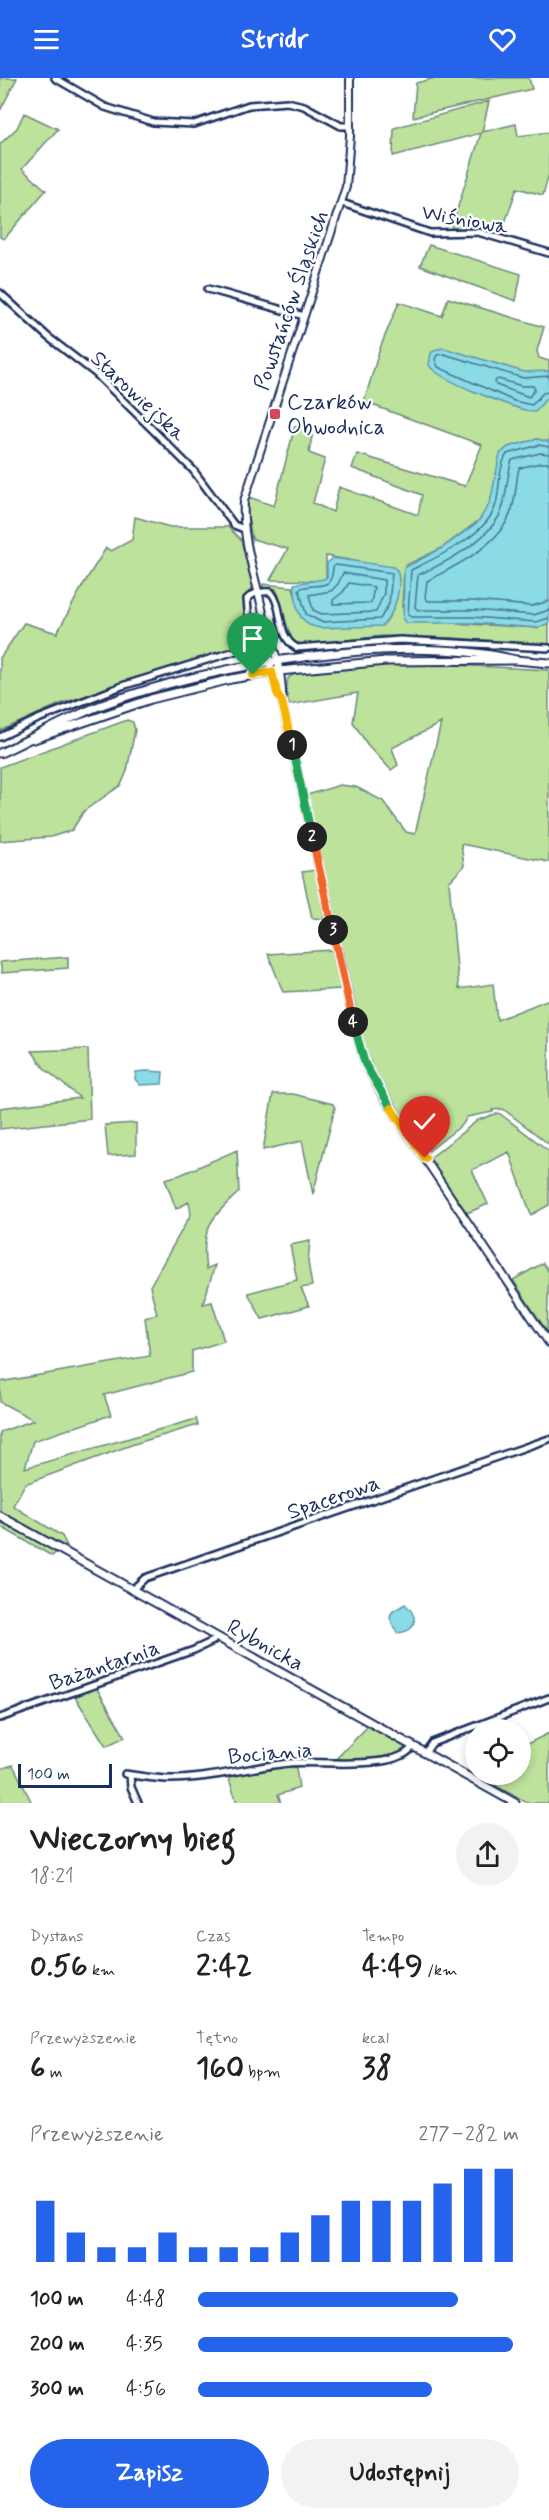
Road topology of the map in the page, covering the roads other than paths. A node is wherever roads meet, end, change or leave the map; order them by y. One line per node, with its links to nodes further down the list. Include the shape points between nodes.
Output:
1 (55, 78): 3 (street, via 105,107 153,123 194,124 249,105 287,102 304,106 341,126)
2 (350, 78): 3 (street, Powstańców Śląskich)
3 (350, 126): 4 (street, Powstańców Śląskich, via 349,165)
4 (342, 203): 5 (street, Wiśniowa, via 430,233 478,232); 8 (street, Powstańców Śląskich)
5 (549, 253)
6 (208, 289): 8 (street)
7 (0, 293): 9 (street, Starowiejska, via 107,385 193,470 234,525)
8 (304, 316): 9 (street, Powstańców Śląskich, via 246,489)
9 (244, 529): 10 (street, Powstańców Śląskich)
10 (258, 593): 11 (street, via 274,595 284,635 297,648 420,640); 13 (street, Powstańców Śląskich); 16 (street, via 247,600 250,634 242,649 122,686)
11 (549, 648)
12 (516, 660): 13 (main road, via 411,651); 14 (main road); 15 (main road, via 379,661)
13 (273, 662): 15 (street, Powstańców Śląskich); 17 (main road, via 125,697 67,719)
14 (549, 663)
15 (275, 671): 17 (main road, via 151,699); 19 (street, Powstańców Śląskich, via 365,1064)
16 (0, 737)
17 (28, 740): 18 (main road)
18 (0, 753)
19 (549, 1343)
20 (549, 1439): 22 (street, Spacerowa, via 145,1578)
21 (0, 1516): 22 (main road, Rybnicka)
22 (132, 1590): 23 (main road, Rybnicka)
23 (216, 1637): 25 (street, Bażantarnia, via 194,1650); 26 (main road, Rybnicka)
24 (549, 1698): 27 (street, via 432,1743)
25 (0, 1718)
26 (413, 1746): 27 (main road, Rybnicka); 28 (street, Bociania, via 400,1757 353,1763 291,1763 167,1779 127,1774)
27 (425, 1753): 29 (main road, Rybnicka)
28 (138, 1803)
29 (515, 1803)

